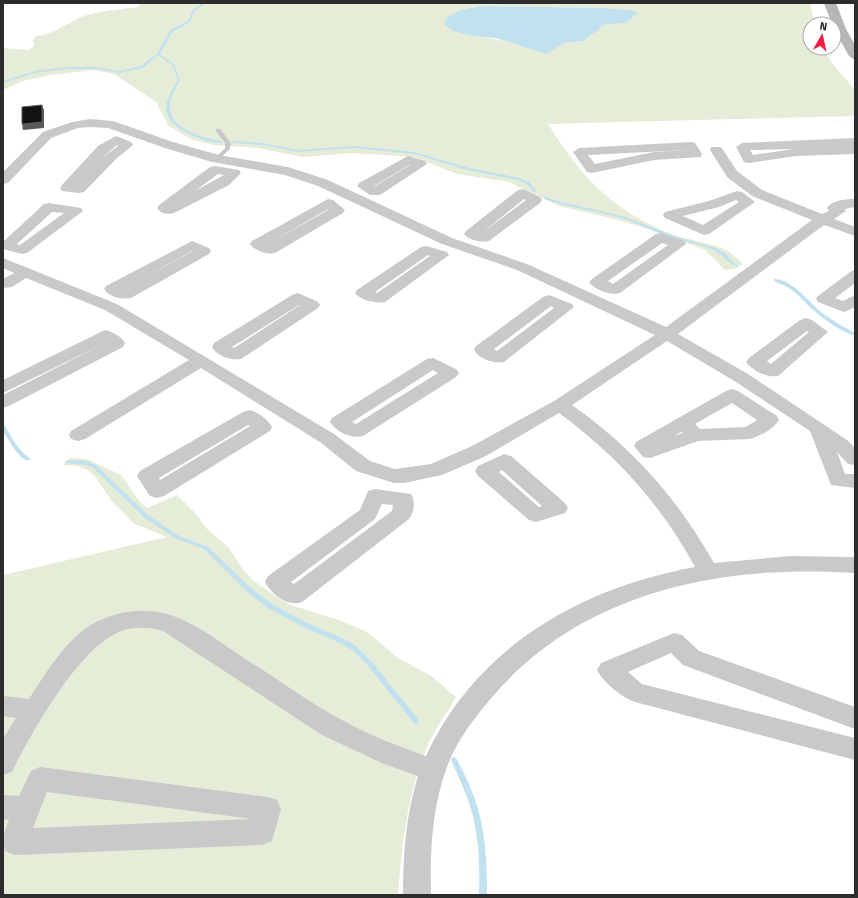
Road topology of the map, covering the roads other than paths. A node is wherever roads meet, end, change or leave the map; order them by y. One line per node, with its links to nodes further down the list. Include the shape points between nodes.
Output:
1 (830, 3): 2 (main road, via 840,29)
2 (855, 56)
3 (218, 130): 11 (lane, via 228,143 228,148)
4 (136, 132): 5 (street); 11 (street); 12 (street, via 108,124 90,123 63,129 47,135)
5 (122, 142)
6 (855, 142): 7 (street, via 742,147)
7 (744, 149): 9 (street); 10 (street, via 749,159 796,152)
8 (694, 150): 8 (street, via 696,154 654,156 592,169 579,152 691,146); 9 (street)
9 (716, 150): 14 (street, via 732,174)
10 (855, 150)
11 (217, 159): 15 (street, via 230,167 288,171)
12 (3, 180)
13 (369, 189): 15 (street)
14 (757, 193): 16 (street); 21 (street)
15 (353, 197): 18 (street); 24 (street)
16 (742, 198): 16 (street, via 737,195 714,204 670,215 704,231 748,202)
17 (855, 203): 19 (street, via 834,208)
18 (333, 206): 18 (street, via 338,210 270,250 257,244 328,203)
19 (839, 210): 20 (street, via 845,214); 21 (street)
20 (855, 211)
21 (821, 220): 22 (street); 39 (street)
22 (855, 232)
23 (478, 236): 25 (street)
24 (447, 240): 25 (street); 26 (street)
25 (463, 245): 33 (street, via 522,267)
26 (434, 252)
27 (3, 263): 28 (street)
28 (26, 272): 30 (street); 36 (street)
29 (855, 275): 35 (street, via 824,299 844,307)
30 (4, 286)
31 (606, 286): 31 (street, via 597,282 661,237 679,244 614,290); 34 (street)
32 (118, 291): 32 (street, via 112,289 192,245 204,251 124,295); 36 (street)
33 (575, 292): 34 (street); 37 (street)
34 (591, 298): 39 (street)
35 (855, 300)
36 (98, 303): 38 (street)
37 (558, 304)
38 (140, 323): 40 (street); 42 (street)
39 (667, 334): 44 (street); 48 (street)
40 (112, 339): 45 (street, via 105,335); 47 (street, via 118,343)
41 (227, 351): 41 (street, via 220,347 298,298 312,305 234,355); 42 (street)
42 (203, 362): 49 (street); 54 (street)
43 (763, 367): 44 (street)
44 (742, 378): 46 (street)
45 (3, 388)
46 (770, 397): 50 (street); 53 (street)
47 (3, 402)
48 (560, 405): 56 (street); 63 (street, via 605,438 645,477 680,522)
49 (275, 407): 51 (street); 55 (street)
50 (750, 407): 50 (street, via 732,395 690,429 750,433 770,420)
51 (257, 422): 51 (street, via 249,416 147,476 157,491 264,427)
52 (347, 427): 52 (street, via 339,422 433,363 450,373 356,432); 55 (street)
53 (818, 428): 57 (street); 60 (street, via 838,480)
54 (78, 435)
55 (327, 438): 59 (street, via 363,466)
56 (479, 451): 58 (street); 59 (street, via 435,470)
57 (855, 459)
58 (495, 466)
59 (394, 476): 61 (street)
60 (855, 481)
61 (388, 498): 61 (street, via 374,496 368,514 276,582 294,596 402,514 404,499)
62 (855, 565): 63 (street, via 776,565)
63 (708, 571): 69 (street, via 625,592 580,611 550,629 504,666 484,688 456,726)
64 (3, 706): 65 (street)
65 (34, 710): 68 (street); 69 (street, via 72,657 98,632 121,622 144,618 156,619 177,627 331,728 393,756)
66 (855, 718): 67 (street, via 691,658 674,642 609,670 635,692)
67 (855, 749)
68 (3, 764)
69 (433, 770): 71 (street, via 424,808)
70 (15, 808): 70 (street, via 15,842 262,832 268,809 40,778)
71 (417, 895)

